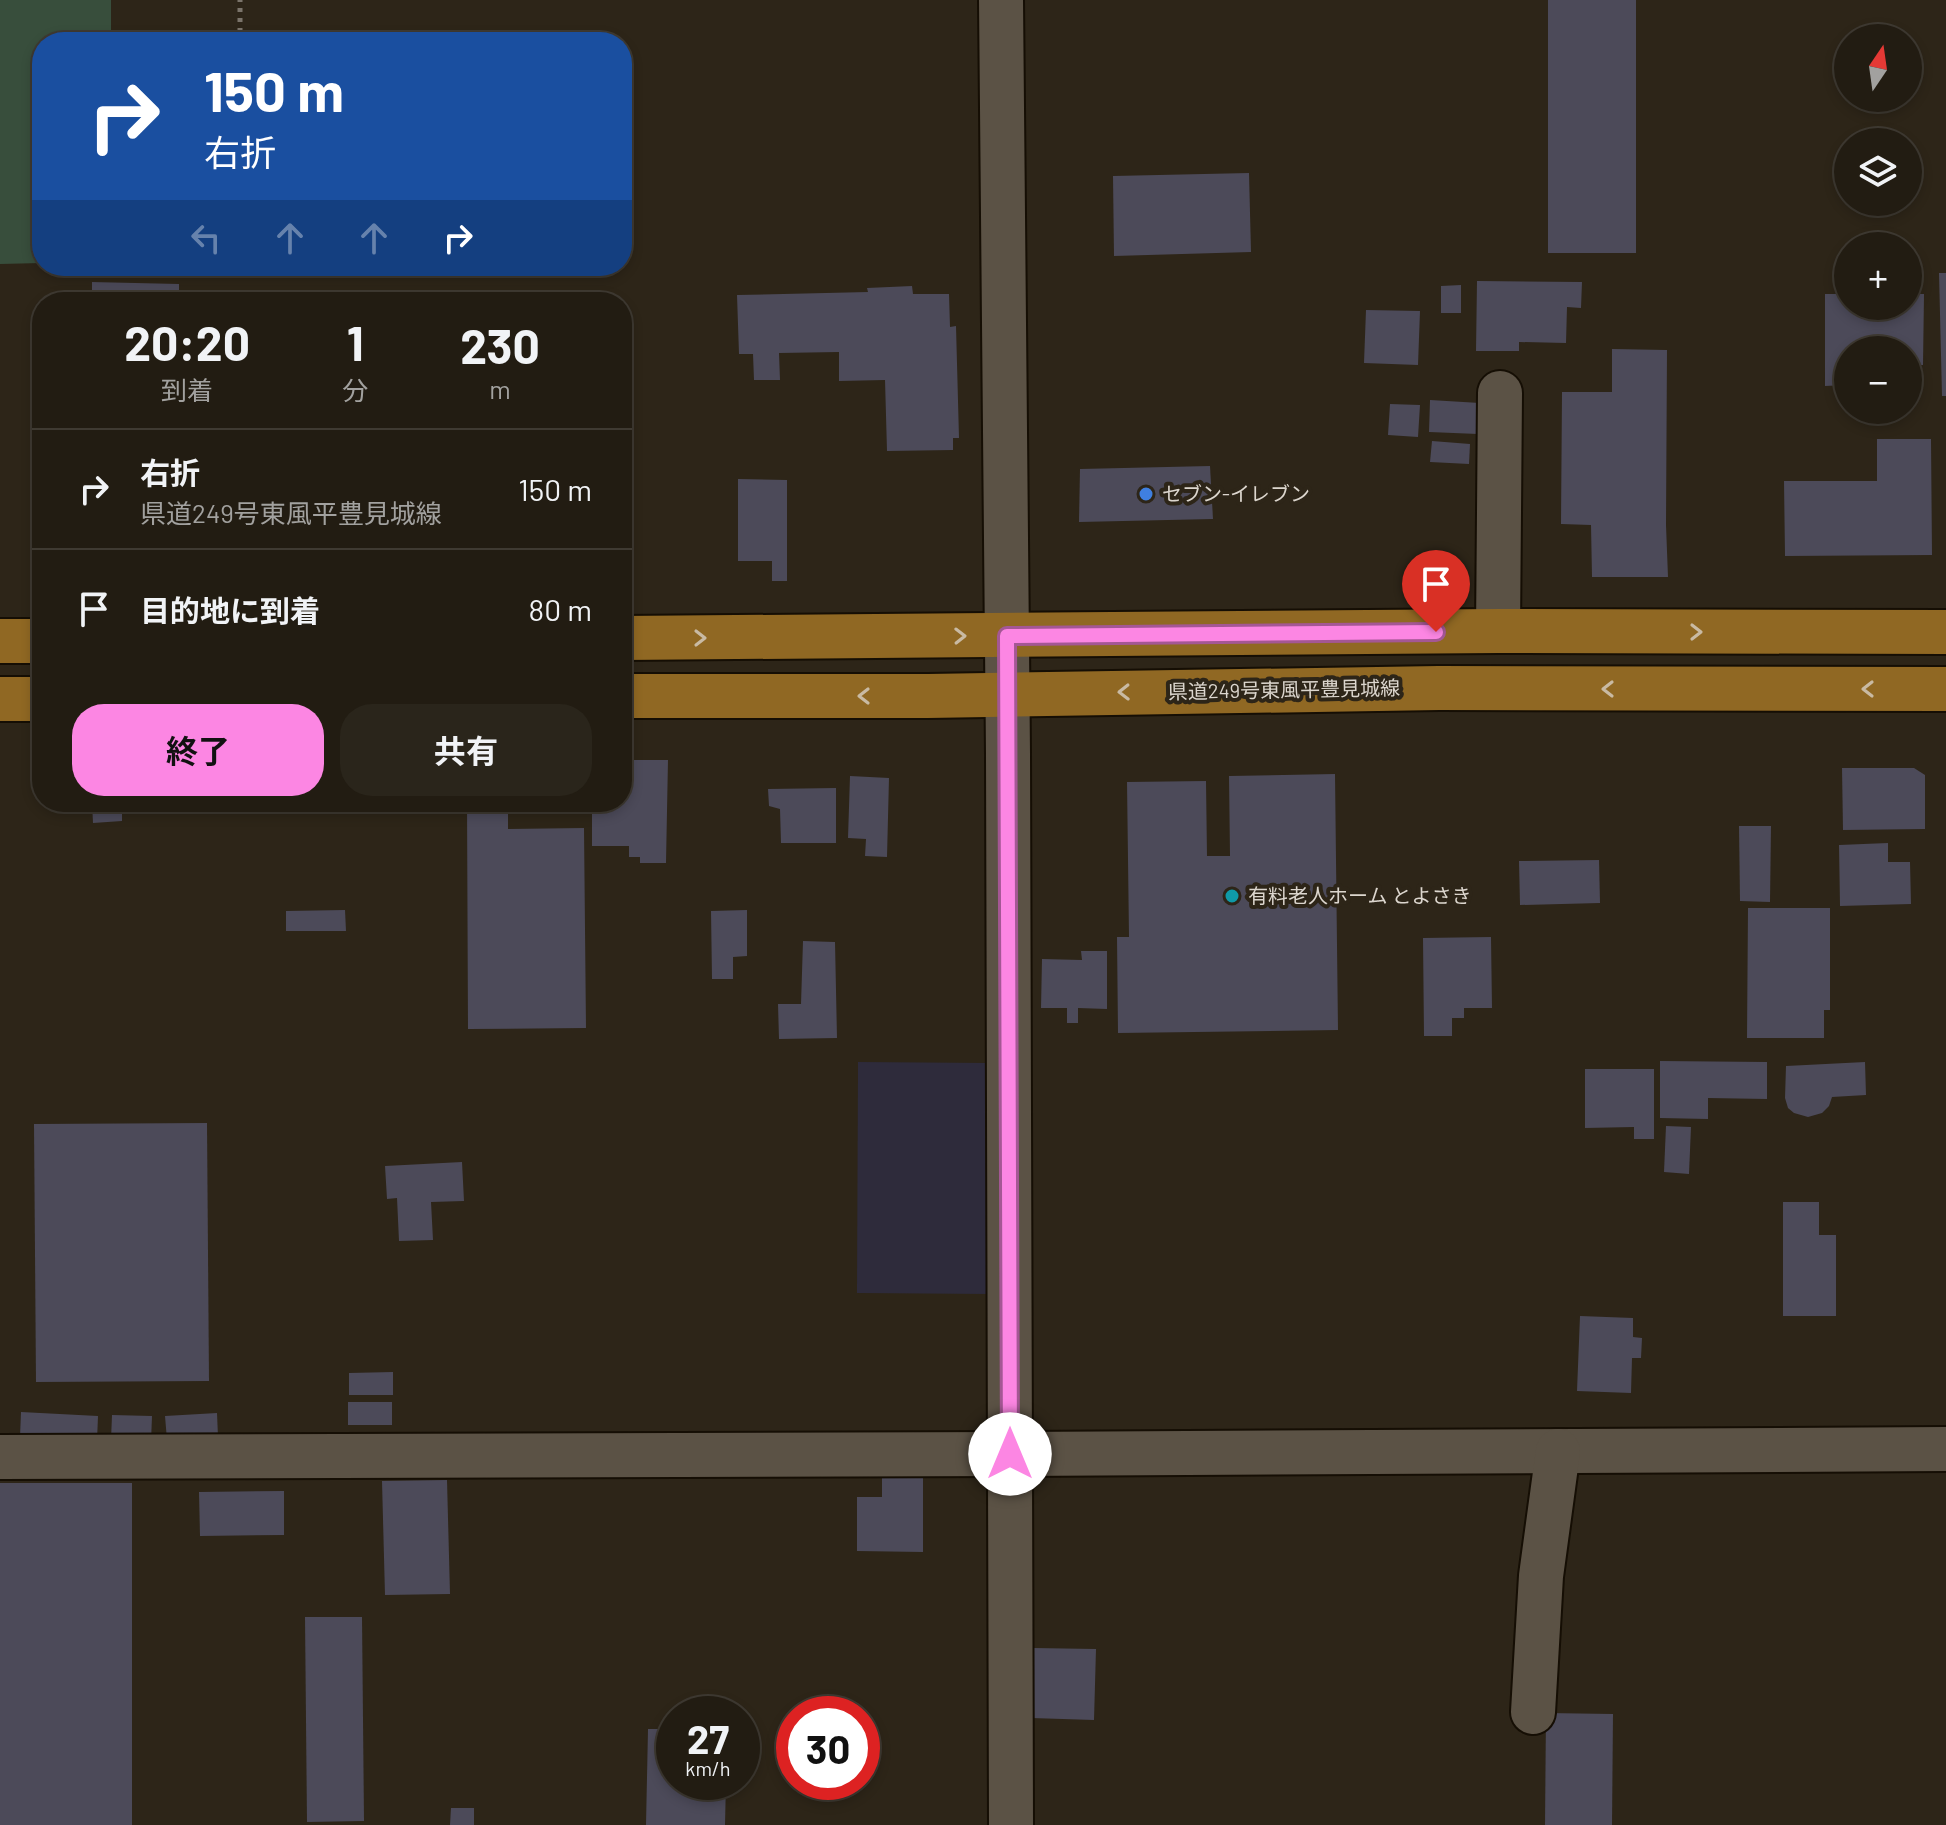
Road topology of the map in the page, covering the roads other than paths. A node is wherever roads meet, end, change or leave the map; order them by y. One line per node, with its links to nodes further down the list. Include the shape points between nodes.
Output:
1 (1001, 0): 5 (street)
2 (1500, 393): 3 (street)
3 (1498, 631): 4 (main road, one-way to 4); 5 (main road)
4 (1946, 632)
5 (1007, 636): 6 (main road, one-way to 5); 10 (street)
6 (632, 638)
7 (0, 641): 8 (main road)
8 (32, 641)
9 (1946, 689): 10 (main road, 県道249号東風平豊見城線, one-way to 10, via 1439,688)
10 (1008, 695): 11 (main road, 県道249号東風平豊見城線, one-way to 11); 16 (street)
11 (632, 696)
12 (0, 699): 13 (main road)
13 (32, 699)
14 (1946, 1449): 15 (street)
15 (1558, 1451): 16 (street); 18 (street, via 1541,1576)
16 (1010, 1454): 17 (street); 19 (street)
17 (0, 1457)
18 (1533, 1712)
19 (1011, 1825)

